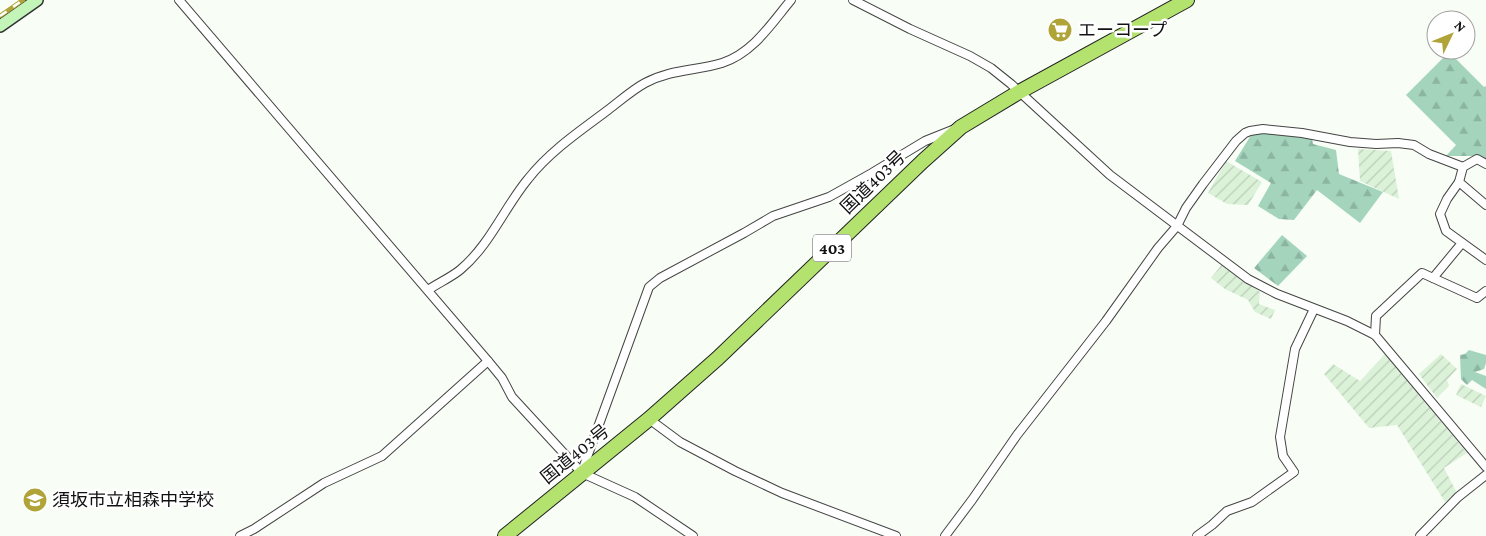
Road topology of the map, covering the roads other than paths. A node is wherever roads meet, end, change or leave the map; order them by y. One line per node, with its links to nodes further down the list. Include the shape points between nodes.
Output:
1 (37, 0): 6 (street)
2 (179, 0): 17 (street)
3 (791, 0): 17 (street, via 744,52 722,63 663,75 644,84 566,142 526,181 479,250 460,270)
4 (853, 0): 7 (street, via 970,56 991,68)
5 (1187, 0): 7 (highway, 国道403号 / 403)
6 (0, 26)
7 (1019, 92): 8 (highway, 国道403号 / 403); 13 (street, via 1110,175)
8 (961, 127): 22 (highway, 国道403号 / 403, via 718,358); 24 (street, via 925,141 829,197 773,216 660,278 650,287)
9 (1486, 164): 10 (street, via 1477,159)
10 (1463, 167): 11 (street); 13 (street, via 1414,145 1350,142 1263,129 1250,131 1236,141)
11 (1459, 182): 12 (street); 14 (street, via 1440,214 1446,231)
12 (1486, 205)
13 (1176, 226): 19 (street, via 1248,279); 32 (street, via 1017,435)
14 (1462, 243): 15 (street); 16 (street)
15 (1486, 260)
16 (1433, 278): 18 (street, via 1477,298); 20 (street, via 1422,274 1376,316)
17 (428, 290): 21 (street)
18 (1486, 291)
19 (1314, 309): 20 (street); 33 (street, via 1295,349 1280,437 1283,456 1294,472 1252,502 1227,510)
20 (1375, 335): 23 (street)
21 (488, 361): 24 (street, via 512,397); 26 (street, via 382,456 324,482)
22 (649, 419): 24 (highway, 国道403号 / 403); 31 (street, via 680,442 735,471 782,493)
23 (1486, 467)
24 (582, 473): 29 (highway, 国道403号 / 403); 30 (street, via 635,497)
25 (1486, 475): 34 (street, via 1458,497)
26 (254, 529): 27 (street); 28 (street)
27 (240, 536)
28 (260, 536)
29 (506, 536)
30 (692, 536)
31 (896, 536)
32 (946, 536)
33 (1196, 536)
34 (1420, 536)

